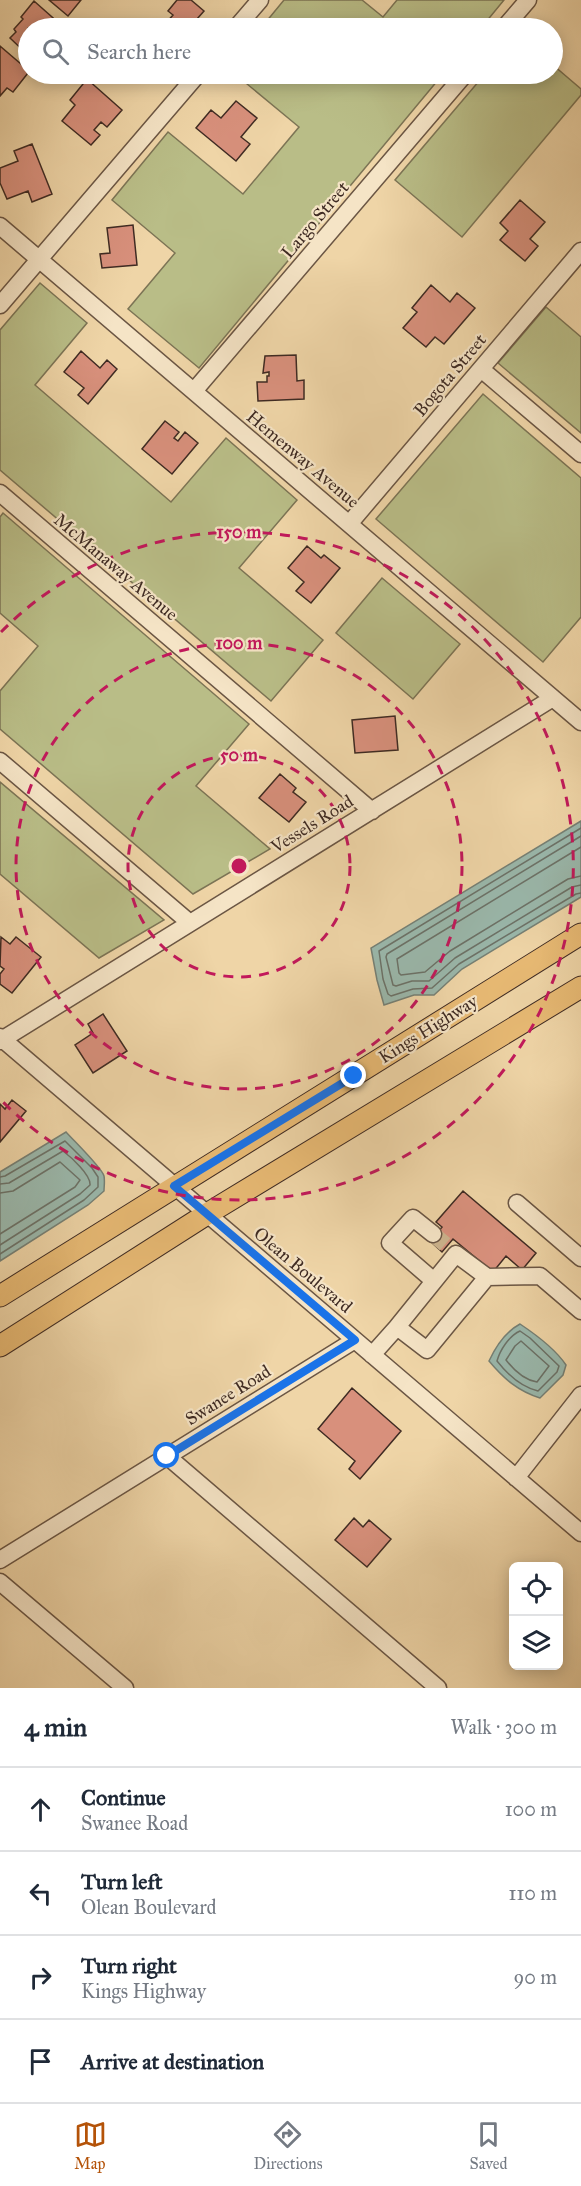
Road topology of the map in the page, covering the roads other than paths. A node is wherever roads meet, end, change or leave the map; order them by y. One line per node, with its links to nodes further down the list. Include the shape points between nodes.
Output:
1 (260, 0): 3 (street)
2 (528, 0): 4 (street)
3 (245, 18)
4 (513, 18)
5 (189, 84): 9 (street)
6 (456, 84): 12 (street, Largo Street)
7 (0, 226): 9 (street, Hemenway Avenue)
8 (581, 252): 11 (street, Bogota Street)
9 (39, 259): 10 (street); 12 (street, Hemenway Avenue)
10 (0, 305)
11 (481, 369): 13 (street); 15 (street, Bogota Street)
12 (194, 392): 15 (street, Hemenway Avenue)
13 (581, 454)
14 (0, 493): 19 (street, McManaway Avenue)
15 (349, 524): 16 (street, Hemenway Avenue)
16 (553, 698): 17 (street, Hemenway Avenue); 19 (street, Vessels Road)
17 (581, 722)
18 (0, 761): 20 (street)
19 (372, 811): 20 (street, Vessels Road)
20 (190, 923): 23 (street, Vessels Road)
21 (581, 934): 24 (main road, Kings Highway)
22 (581, 987): 26 (main road)
23 (1, 1039): 24 (street, Olean Boulevard)
24 (174, 1186): 26 (street, Olean Boulevard); 31 (main road, Kings Highway)
25 (517, 1203): 28 (street)
26 (207, 1214): 34 (street, Olean Boulevard); 35 (main road)
27 (433, 1234): 30 (street, via 413,1218 390,1243)
28 (581, 1258)
29 (487, 1277): 30 (street, via 452,1250); 32 (street, via 540,1276); 33 (street, via 427,1350)
30 (434, 1281): 33 (street)
31 (0, 1296)
32 (581, 1311)
33 (397, 1327): 36 (street)
34 (355, 1340): 36 (street, Olean Boulevard); 38 (street, Swanee Road)
35 (0, 1346)
36 (372, 1355): 39 (street, Olean Boulevard)
37 (581, 1395): 39 (street)
38 (167, 1456): 41 (street, Swanee Road); 44 (street)
39 (516, 1478): 40 (street, Olean Boulevard)
40 (581, 1533)
41 (0, 1560)
42 (0, 1581): 43 (street)
43 (125, 1688)
44 (438, 1688)

